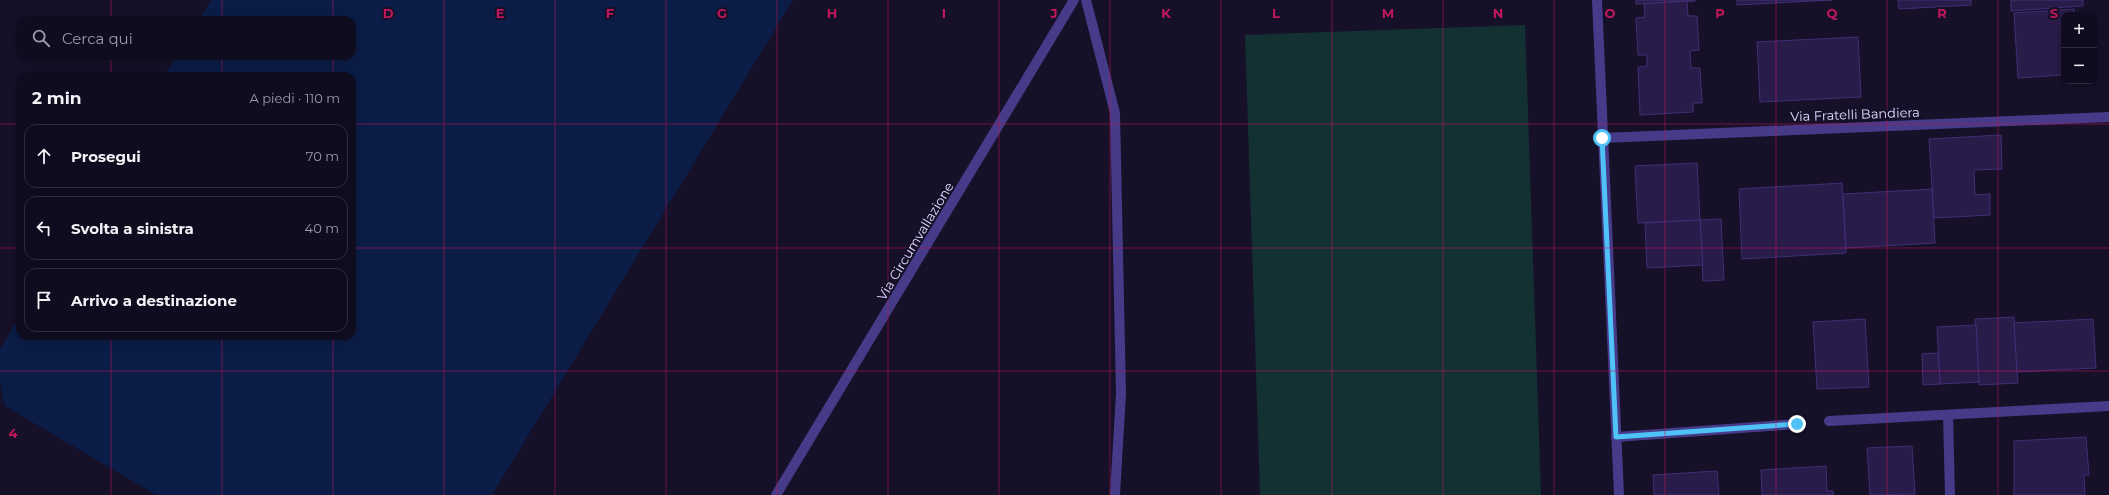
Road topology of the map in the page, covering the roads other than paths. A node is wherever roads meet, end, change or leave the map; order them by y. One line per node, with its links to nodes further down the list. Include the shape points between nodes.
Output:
1 (1074, 0): 11 (street, Via Circumvallazione)
2 (1086, 0): 12 (street, via 1115,113 1122,393)
3 (1597, 0): 5 (street)
4 (2109, 117): 5 (street, Via Fratelli Bandiera)
5 (1602, 138): 10 (street)
6 (2109, 406): 7 (street)
7 (1948, 415): 8 (street); 14 (street)
8 (1829, 421)
9 (1797, 424): 10 (street)
10 (1616, 437): 13 (street)
11 (776, 495)
12 (1115, 495)
13 (1619, 495)
14 (1950, 495)

